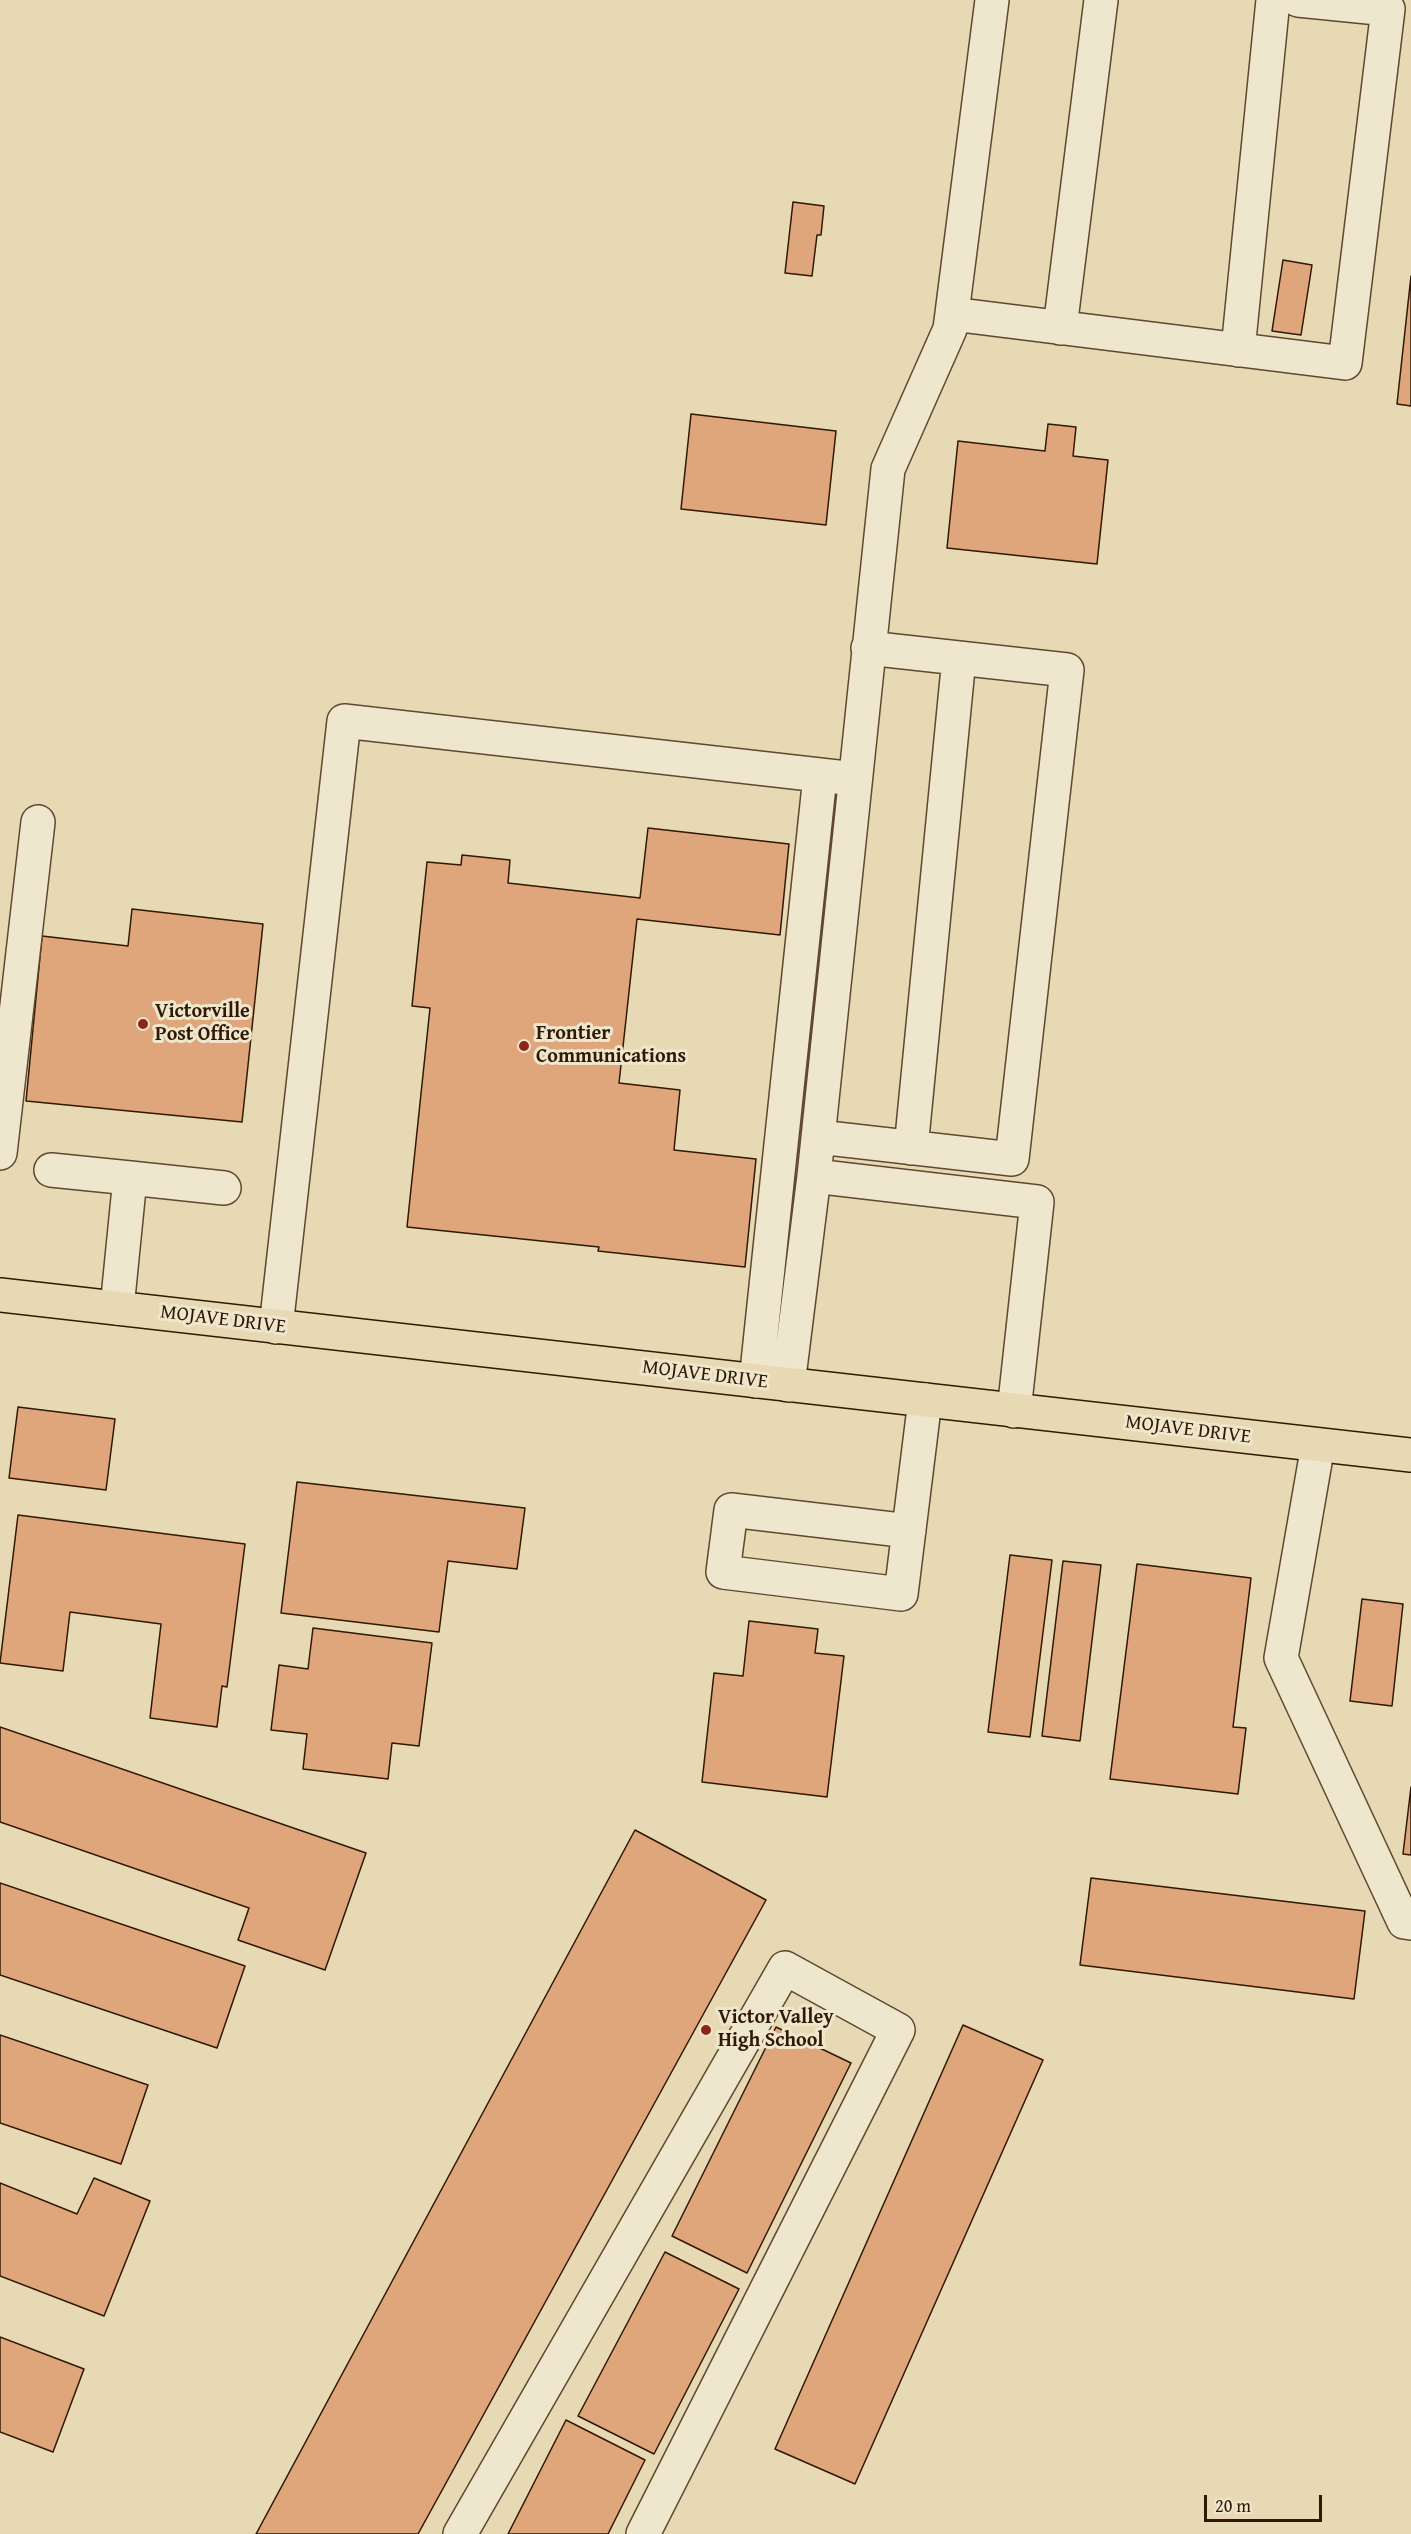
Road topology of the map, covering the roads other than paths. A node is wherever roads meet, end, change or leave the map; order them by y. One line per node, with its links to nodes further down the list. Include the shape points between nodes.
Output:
1 (992, 0): 5 (lane)
2 (1101, 0): 6 (lane)
3 (1273, 0): 7 (lane)
4 (1298, 0): 7 (lane, via 1388,9 1345,363)
5 (952, 314): 6 (lane); 8 (lane, via 950,329 888,469)
6 (1060, 328): 7 (lane)
7 (1238, 350)
8 (868, 648): 9 (lane); 11 (lane)
9 (959, 658): 14 (lane); 14 (lane, via 1067,670 1012,1159)
10 (820, 776): 11 (lane); 22 (lane, via 344,721); 23 (lane)
11 (855, 779): 13 (lane)
12 (38, 822): 15 (lane)
13 (819, 1137): 14 (lane); 17 (lane)
14 (911, 1148)
15 (0, 1154)
16 (51, 1170): 18 (lane)
17 (814, 1176): 24 (lane); 26 (lane, via 1037,1202)
18 (130, 1178): 19 (lane); 21 (lane)
19 (224, 1188)
20 (0, 1295): 21 (main road, MOJAVE DRIVE)
21 (117, 1308): 22 (main road, MOJAVE DRIVE)
22 (276, 1327): 23 (main road, MOJAVE DRIVE)
23 (756, 1381): 24 (main road, MOJAVE DRIVE)
24 (789, 1385): 25 (main road, MOJAVE DRIVE)
25 (926, 1400): 26 (main road, MOJAVE DRIVE); 29 (lane)
26 (1014, 1411): 27 (main road, MOJAVE DRIVE)
27 (1318, 1445): 28 (main road, MOJAVE DRIVE); 30 (lane, via 1281,1658 1404,1922)
28 (1411, 1455)
29 (909, 1531): 29 (lane, via 901,1594 723,1572 731,1510)
30 (1411, 1923)
31 (460, 2534): 32 (lane, via 785,1968 898,2030)
32 (643, 2534)

